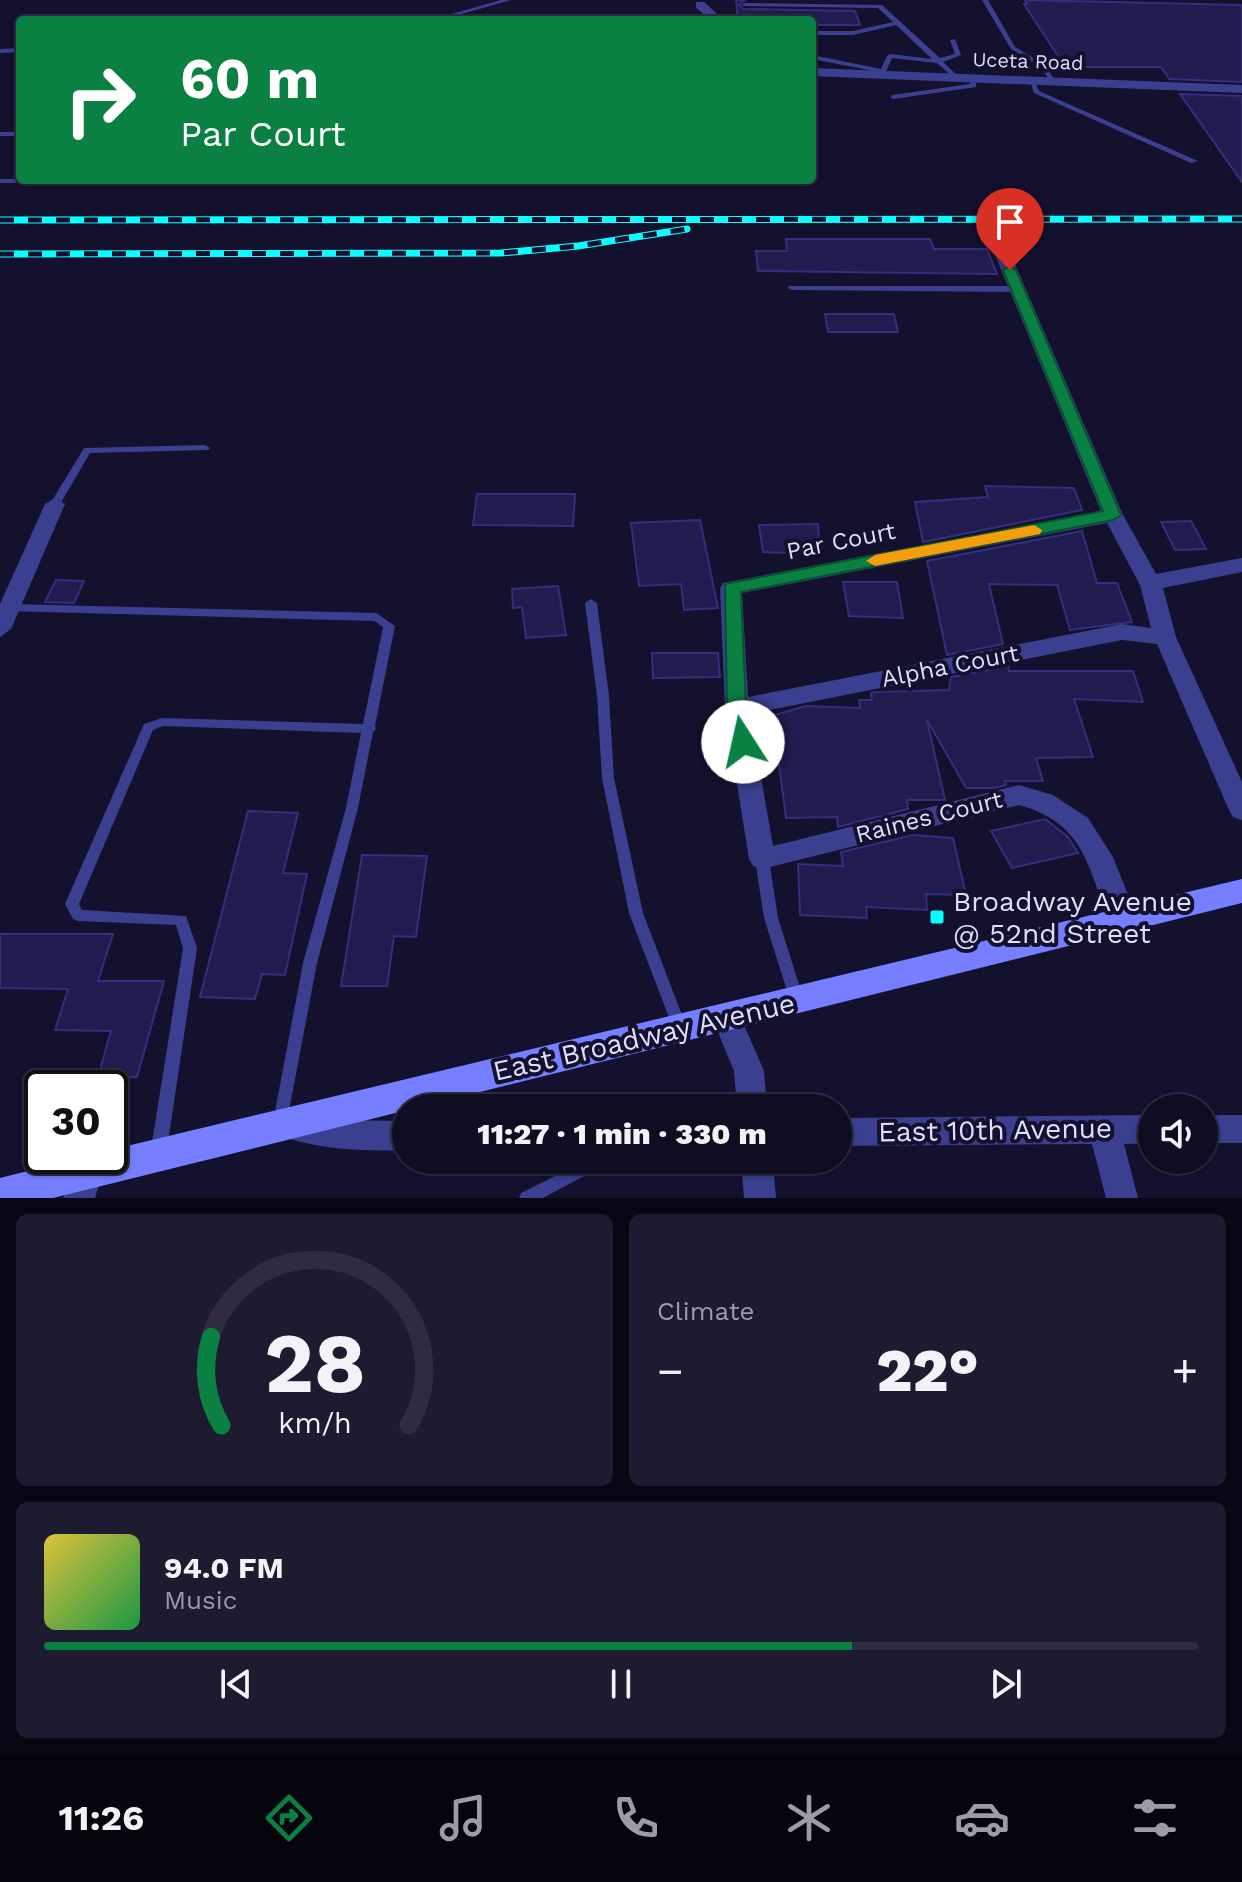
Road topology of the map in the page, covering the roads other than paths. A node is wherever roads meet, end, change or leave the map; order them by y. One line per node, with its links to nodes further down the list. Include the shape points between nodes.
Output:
1 (508, 0): 5 (lane)
2 (985, 0): 17 (lane, via 1013,48 1043,66)
3 (696, 2): 6 (street)
4 (745, 5): 7 (lane, via 880,6)
5 (448, 16)
6 (713, 16)
7 (896, 23): 8 (lane, via 853,33); 11 (lane)
8 (816, 33)
9 (953, 40): 11 (lane, via 958,55)
10 (816, 58): 13 (lane)
11 (938, 61): 13 (lane, via 890,56); 14 (lane)
12 (816, 72): 13 (street, Uceta Road)
13 (882, 73): 14 (street, Uceta Road)
14 (957, 78): 15 (street, Uceta Road)
15 (973, 79): 16 (street, Uceta Road); 19 (lane, via 974,86)
16 (1032, 81): 17 (street, Uceta Road); 20 (lane, via 1036,92)
17 (1053, 82): 18 (street, Uceta Road)
18 (1242, 89)
19 (893, 97)
20 (1194, 161)
21 (1001, 250): 23 (street)
22 (792, 288): 23 (lane)
23 (1018, 289): 26 (street)
24 (205, 448): 25 (lane, via 87,450)
25 (55, 504): 30 (street)
26 (1113, 515): 28 (street); 33 (street, Par Court, via 731,588)
27 (1242, 565): 28 (street)
28 (1151, 585): 32 (street)
29 (591, 603): 41 (lane, via 608,778 636,913)
30 (11, 608): 31 (street); 34 (lane, via 376,617 389,626)
31 (0, 629)
32 (1165, 637): 33 (street, Alpha Court, via 1122,632); 35 (street)
33 (737, 708): 36 (street, Par Court)
34 (370, 729): 43 (lane, via 310,963); 50 (lane, via 162,722 148,727 72,904 78,915 181,920 190,948)
35 (1242, 810)
36 (762, 859): 38 (street, Raines Court, via 1019,795 1047,801 1075,817 1090,837); 39 (lane, via 771,918)
37 (1242, 891): 38 (street, East Broadway Avenue)
38 (1124, 920): 39 (street, East Broadway Avenue)
39 (797, 1001): 40 (street, East Broadway Avenue)
40 (727, 1018): 41 (street, East Broadway Avenue); 42 (street, via 749,1071)
41 (680, 1029): 43 (street, East Broadway Avenue)
42 (751, 1094)
43 (281, 1122): 49 (street, via 333,1135); 50 (street, East Broadway Avenue)
44 (1104, 1129): 45 (street, East 10th Avenue); 48 (street, East 10th Avenue); 57 (street)
45 (1138, 1129)
46 (1218, 1129): 47 (street)
47 (1242, 1129)
48 (852, 1132)
49 (392, 1136)
50 (159, 1154): 53 (street, East Broadway Avenue)
51 (577, 1174): 55 (lane)
52 (758, 1174): 56 (street)
53 (83, 1185): 54 (street, East Broadway Avenue)
54 (0, 1195)
55 (527, 1198)
56 (760, 1198)
57 (1122, 1198)

